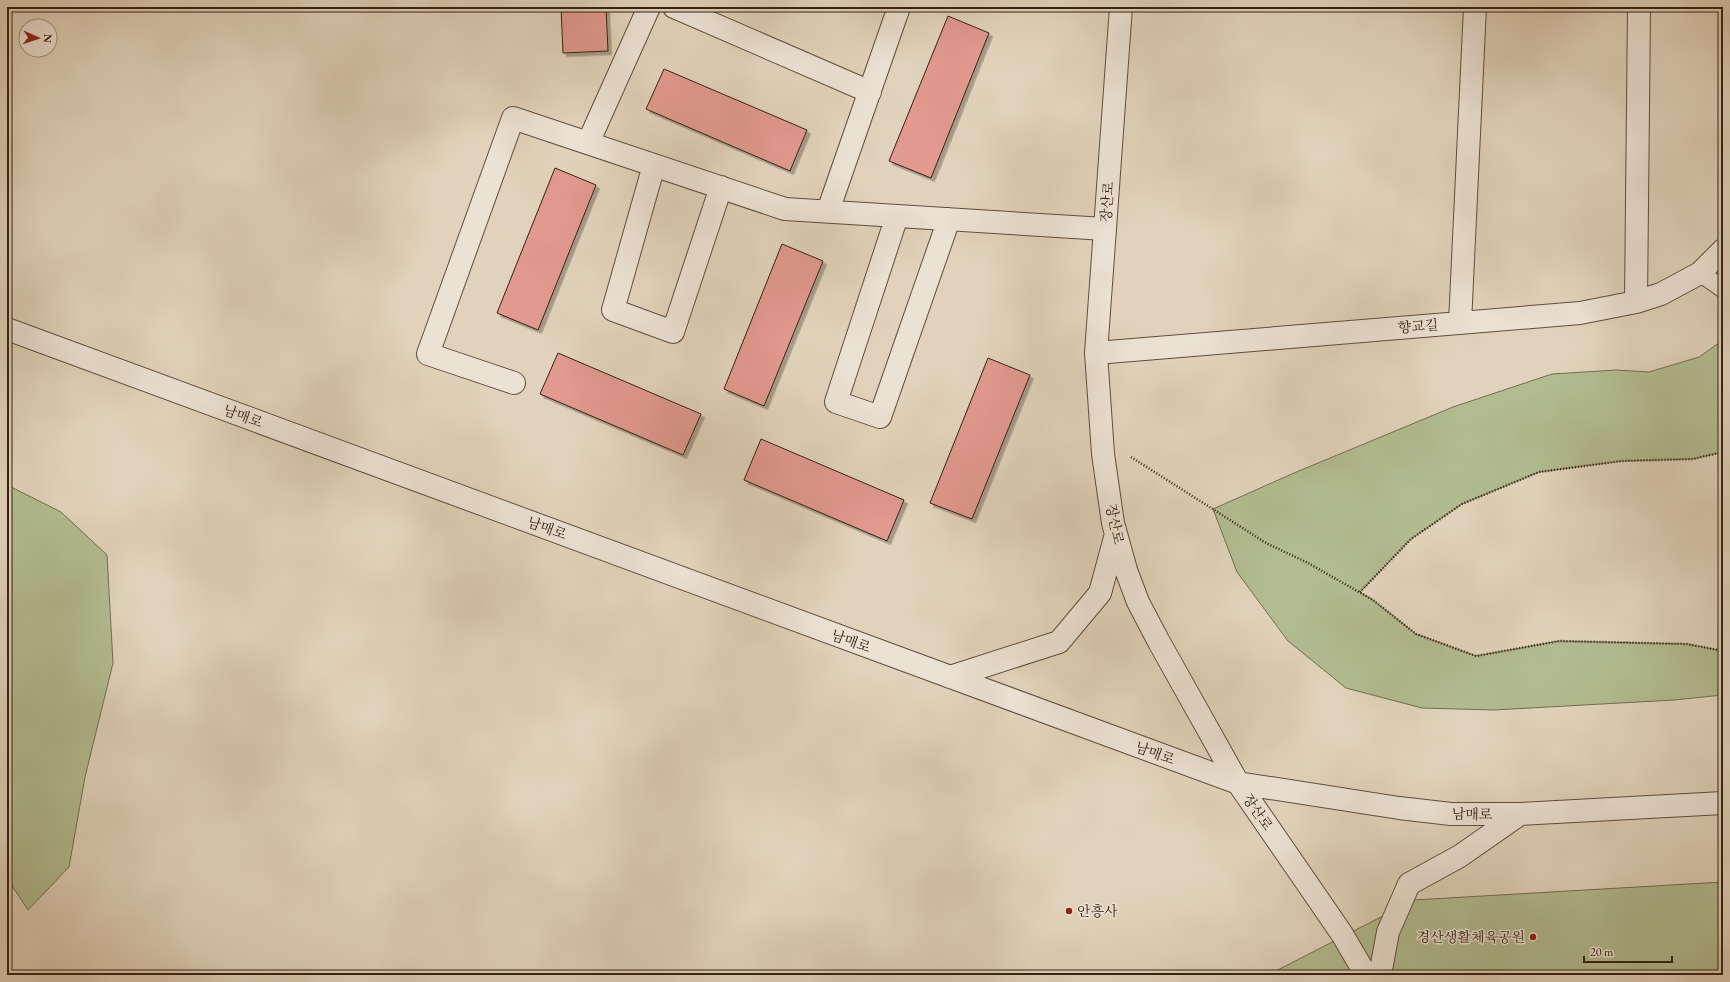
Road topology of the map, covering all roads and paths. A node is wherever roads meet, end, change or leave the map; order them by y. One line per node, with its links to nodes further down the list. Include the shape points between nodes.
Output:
1 (649, 7): 8 (street)
2 (674, 7): 7 (street)
3 (899, 7): 7 (street)
4 (1120, 7): 14 (street, 장산로)
5 (1475, 7): 19 (street)
6 (1639, 7): 18 (street)
7 (870, 92): 11 (street)
8 (588, 143): 9 (street); 22 (street, via 513,118 428,354)
9 (654, 165): 10 (street); 10 (street, via 613,310 673,332)
10 (721, 187): 11 (street, via 785,209)
11 (828, 211): 12 (street)
12 (897, 216): 13 (street); 13 (street, via 836,402 880,417)
13 (949, 219): 14 (street)
14 (1105, 229): 21 (street, 장산로)
15 (1723, 250): 16 (street, 향교길)
16 (1700, 273): 17 (lane); 18 (street, 향교길, via 1661,294)
17 (1723, 289)
18 (1636, 302): 19 (street, 향교길, via 1580,313)
19 (1460, 323): 21 (street, 향교길)
20 (7, 329): 28 (street, 남매로)
21 (1096, 353): 23 (street, 장산로)
22 (514, 383)
23 (1102, 438): 25 (street, 장산로); 26 (path, via 1266,543)
24 (1723, 452): 26 (path, via 1693,459 1622,461 1539,472 1462,504 1411,539)
25 (1116, 533): 28 (street, via 1100,593 1060,642); 29 (street, 장산로, via 1138,602)
26 (1360, 592): 27 (path, via 1416,634 1476,656 1559,641 1687,644)
27 (1723, 651)
28 (950, 677): 29 (street, 남매로)
29 (1238, 783): 31 (street, 남매로, via 1451,814); 32 (street, 장산로, via 1342,934)
30 (1723, 803): 31 (street, 남매로)
31 (1520, 814): 33 (street, via 1460,856 1409,884 1388,932)
32 (1366, 975)
33 (1380, 975)

